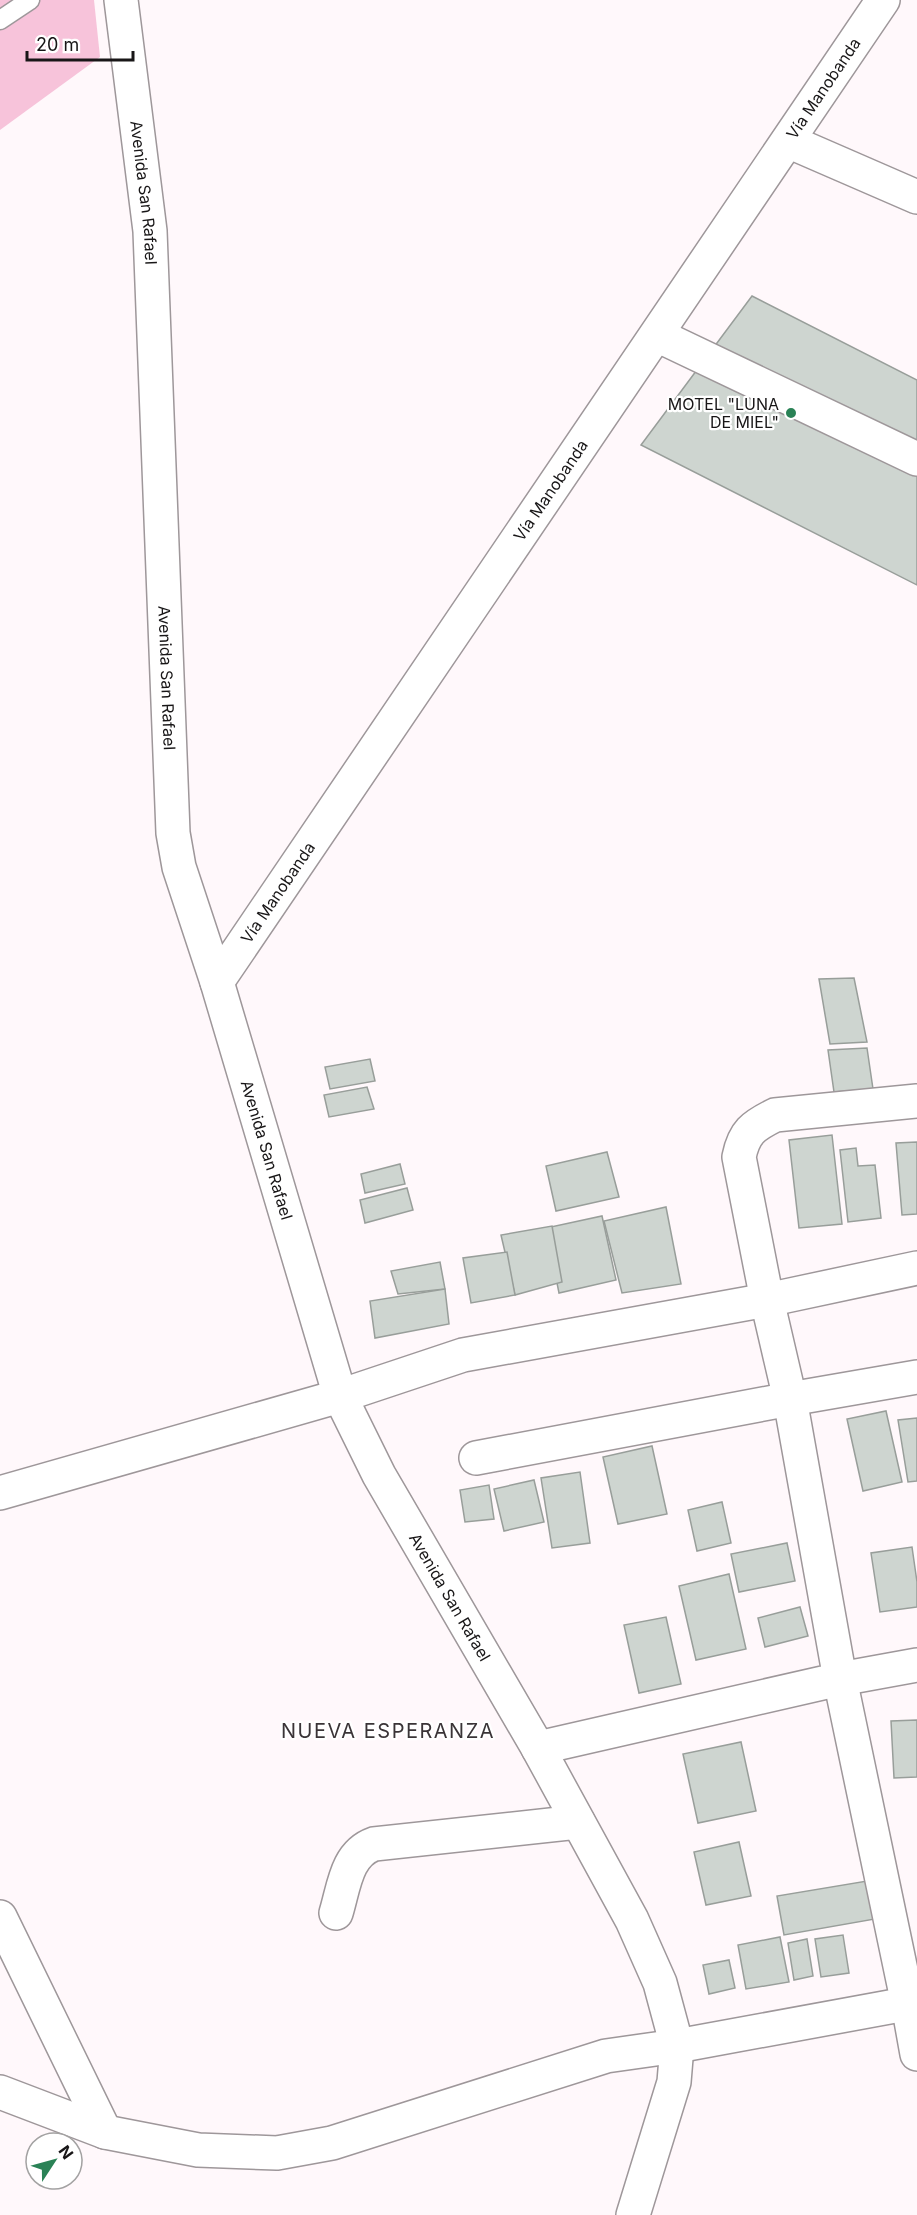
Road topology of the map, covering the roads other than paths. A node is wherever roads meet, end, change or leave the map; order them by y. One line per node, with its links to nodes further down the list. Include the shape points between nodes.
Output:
1 (30, 0): 4 (lane)
2 (121, 0): 9 (street, Avenida San Rafael, via 150,231 173,833 179,867)
3 (883, 0): 5 (street, Vía Manobanda)
4 (0, 20)
5 (788, 141): 6 (street); 7 (street, Vía Manobanda)
6 (917, 197)
7 (657, 335): 8 (street); 9 (street, Vía Manobanda)
8 (917, 459)
9 (217, 982): 14 (street, Avenida San Rafael)
10 (917, 1101): 12 (street, via 776,1115 756,1125 742,1140 739,1157)
11 (917, 1268): 12 (street)
12 (767, 1300): 14 (street, via 463,1354); 15 (street)
13 (917, 1377): 15 (street)
14 (340, 1396): 17 (street); 20 (street, Avenida San Rafael, via 379,1475)
15 (790, 1399): 16 (street); 19 (street)
16 (476, 1458)
17 (0, 1493)
18 (917, 1665): 19 (street)
19 (840, 1678): 20 (street); 24 (street)
20 (538, 1748): 21 (street, Avenida San Rafael)
21 (578, 1822): 22 (street, via 366,1847 352,1859); 25 (street, Avenida San Rafael, via 632,1920 660,1983)
22 (336, 1913)
23 (0, 1917): 28 (street)
24 (913, 2003): 25 (street); 26 (street)
25 (677, 2046): 28 (street, via 606,2056 332,2143 277,2153 198,2150); 29 (street, Avenida San Rafael, via 674,2082)
26 (917, 2054)
27 (0, 2091): 28 (street)
28 (105, 2132)
29 (633, 2215)

